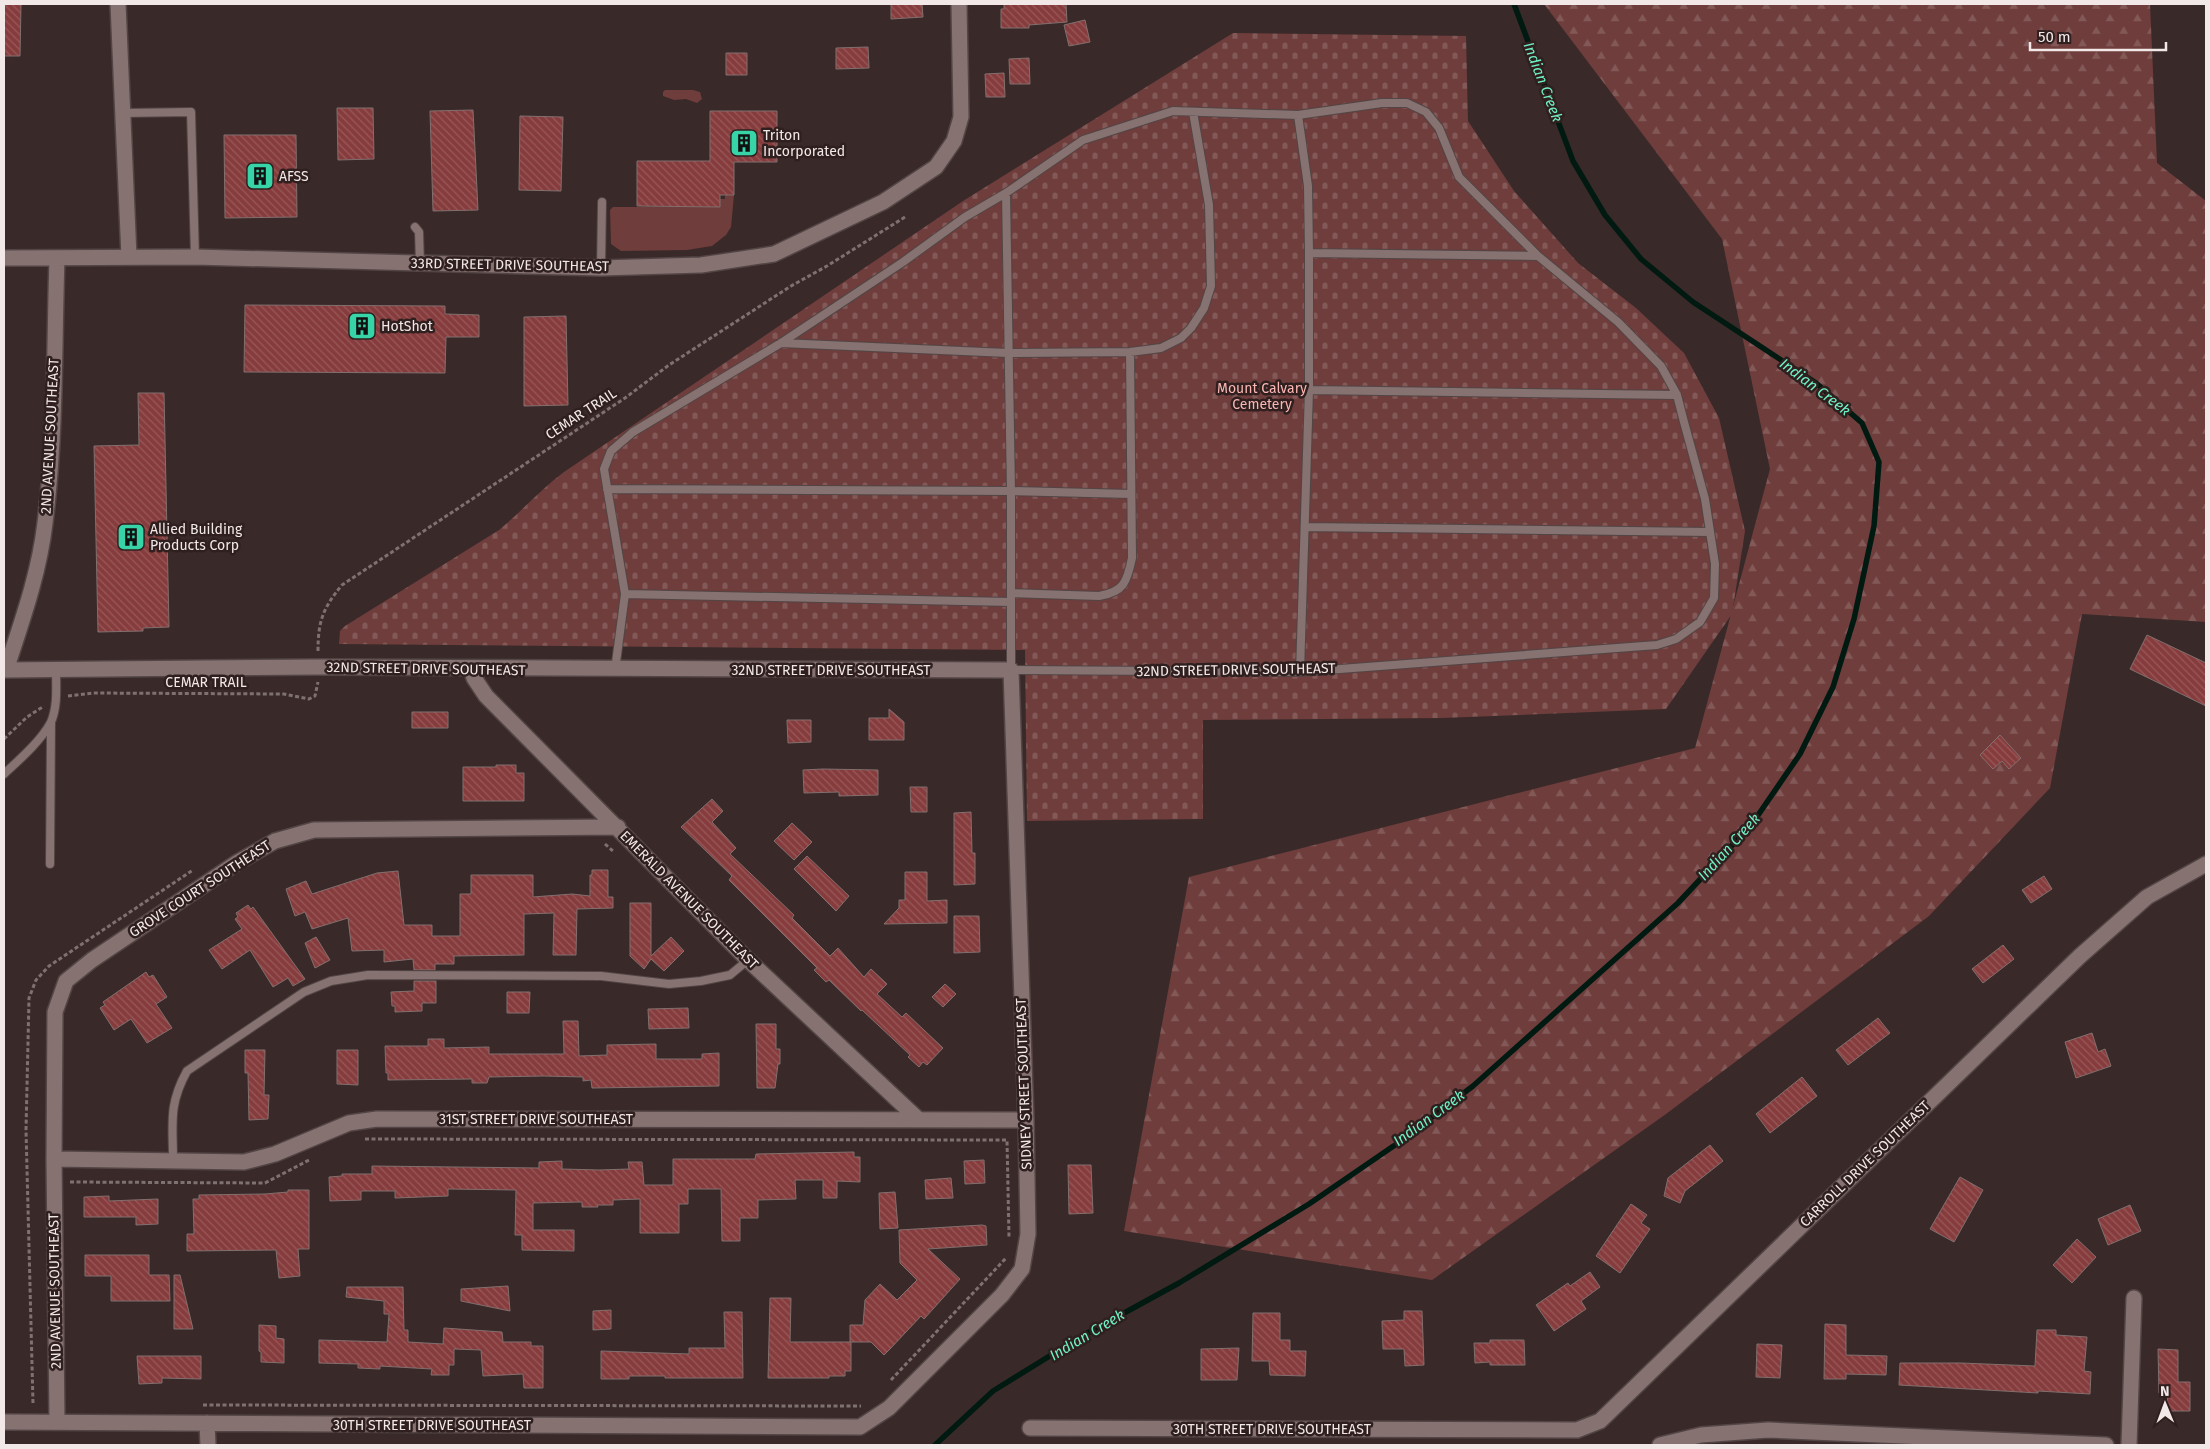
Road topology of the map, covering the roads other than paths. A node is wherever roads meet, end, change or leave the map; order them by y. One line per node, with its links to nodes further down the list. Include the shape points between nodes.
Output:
1 (118, 4): 3 (street)
2 (959, 4): 16 (street, 33RD STREET DRIVE SOUTHEAST, via 961,117 954,140 936,167 883,202 774,254 701,265)
3 (123, 112): 11 (street); 12 (lane, via 192,112)
4 (1193, 112): 5 (lane, 32ND STREET DRIVE SOUTHEAST); 6 (lane, 32ND STREET DRIVE SOUTHEAST, via 1173,111 1082,140); 19 (lane, via 1209,206 1211,286 1204,308 1181,338 1161,348)
5 (1298, 115): 9 (lane, via 1308,186); 10 (lane, 32ND STREET DRIVE SOUTHEAST, via 1382,103 1407,103 1426,112 1439,128 1459,177)
6 (1006, 193): 17 (lane, 32ND STREET DRIVE SOUTHEAST, via 965,217); 18 (lane)
7 (602, 202): 16 (lane)
8 (415, 227): 15 (lane, via 419,232)
9 (1309, 254): 10 (lane); 20 (lane)
10 (1538, 256): 21 (lane, 32ND STREET DRIVE SOUTHEAST, via 1624,328 1661,366)
11 (129, 257): 12 (street, 33RD STREET DRIVE SOUTHEAST); 14 (street, 33RD STREET DRIVE SOUTHEAST)
12 (195, 257): 15 (street, 33RD STREET DRIVE SOUTHEAST)
13 (4, 258): 14 (street, 33RD STREET DRIVE SOUTHEAST)
14 (57, 258): 31 (street, 2ND AVENUE SOUTHEAST, via 45,524 34,585)
15 (420, 264): 16 (street, 33RD STREET DRIVE SOUTHEAST)
16 (601, 268)
17 (782, 343): 18 (lane); 22 (lane, 32ND STREET DRIVE SOUTHEAST, via 626,438 611,451 604,469)
18 (1008, 352): 19 (lane); 23 (lane)
19 (1130, 352): 24 (lane)
20 (1309, 390): 21 (lane); 25 (lane)
21 (1677, 395): 26 (lane, 32ND STREET DRIVE SOUTHEAST, via 1705,499)
22 (606, 489): 23 (lane); 27 (lane, 32ND STREET DRIVE SOUTHEAST)
23 (1011, 491): 24 (lane); 28 (lane)
24 (1131, 494): 28 (lane, via 1132,558 1128,577 1120,588 1112,594 1100,596)
25 (1305, 527): 26 (lane); 34 (lane)
26 (1710, 532): 34 (lane, 32ND STREET DRIVE SOUTHEAST, via 1715,564 1714,598 1700,622 1676,639 1657,645)
27 (626, 594): 28 (lane); 32 (lane, 32ND STREET DRIVE SOUTHEAST)
28 (1011, 597): 33 (lane)
29 (56, 669): 30 (street, 32ND STREET DRIVE SOUTHEAST); 31 (street, 32ND STREET DRIVE SOUTHEAST); 35 (lane, via 56,700)
30 (471, 669): 32 (street, 32ND STREET DRIVE SOUTHEAST); 37 (street, EMERALD AVENUE SOUTHEAST, via 486,696)
31 (5, 670)
32 (615, 670): 33 (street, 32ND STREET DRIVE SOUTHEAST)
33 (1011, 670): 34 (lane, 32ND STREET DRIVE SOUTHEAST); 42 (street, SIDNEY STREET SOUTHEAST)
34 (1300, 672)
35 (50, 722): 36 (lane, via 27,753); 38 (lane)
36 (4, 774)
37 (618, 827): 40 (street, EMERALD AVENUE SOUTHEAST); 43 (street, GROVE COURT SOUTHEAST, via 314,830 275,841 238,862 66,981 55,1012)
38 (50, 864)
39 (2206, 864): 51 (street, CARROLL DRIVE SOUTHEAST, via 2147,897 2080,956 1600,1420 1577,1430)
40 (748, 960): 41 (street, EMERALD AVENUE SOUTHEAST); 44 (lane, via 730,974 668,984 601,976 368,975 331,981 304,992 187,1071 172,1107)
41 (919, 1120): 42 (street, 31ST STREET DRIVE SOUTHEAST); 44 (street, 31ST STREET DRIVE SOUTHEAST, via 377,1118 349,1123 275,1154 244,1162)
42 (1026, 1120): 49 (street, SIDNEY STREET SOUTHEAST, via 1028,1234 1022,1269 1002,1295 889,1408)
43 (54, 1159): 44 (street, 31ST STREET DRIVE SOUTHEAST); 47 (street, 2ND AVENUE SOUTHEAST)
44 (173, 1161)
45 (2134, 1298): 55 (street)
46 (4, 1422): 47 (street, 30TH STREET DRIVE SOUTHEAST)
47 (57, 1422): 48 (street, 30TH STREET DRIVE SOUTHEAST)
48 (207, 1423): 49 (street, 30TH STREET DRIVE SOUTHEAST); 52 (street)
49 (860, 1427)
50 (1030, 1428): 51 (street, 30TH STREET DRIVE SOUTHEAST)
51 (1515, 1438)
52 (208, 1445)
53 (1660, 1445): 54 (street, via 1701,1435 1768,1430)
54 (2106, 1445)
55 (2129, 1445)

